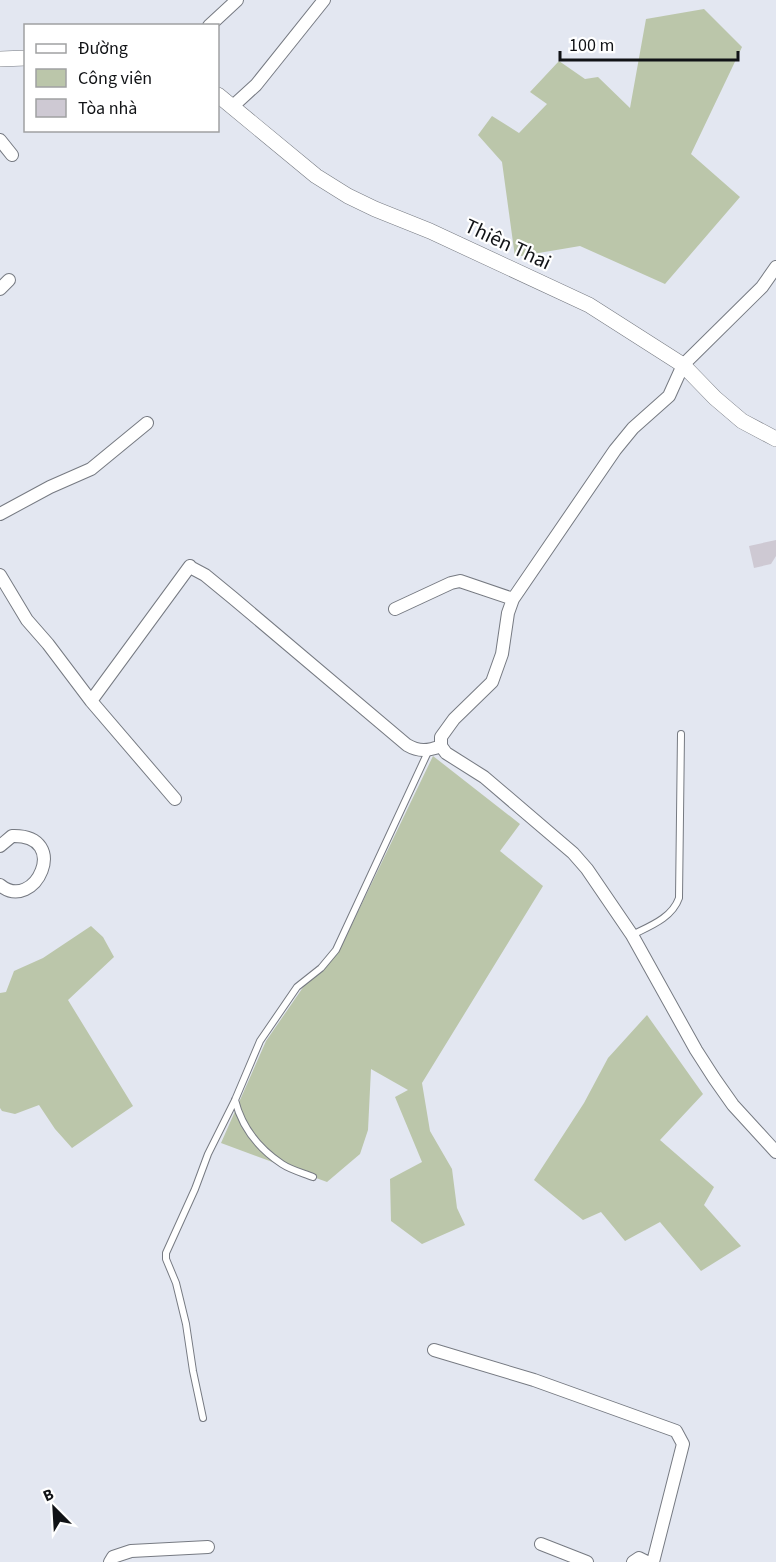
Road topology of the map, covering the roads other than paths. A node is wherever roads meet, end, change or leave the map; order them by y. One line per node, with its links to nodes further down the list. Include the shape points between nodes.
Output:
1 (237, 0): 3 (street)
2 (324, 0): 7 (street, via 256,85)
3 (211, 24)
4 (24, 58): 5 (street)
5 (0, 59)
6 (219, 96): 7 (street, Thiên Thai)
7 (233, 106): 11 (street, Thiên Thai, via 316,176 348,196 589,305)
8 (0, 140): 9 (street)
9 (12, 155)
10 (776, 267): 11 (street, via 762,287)
11 (683, 365): 13 (street, Thiên Thai, via 742,421); 16 (street, via 669,396 615,450)
12 (147, 423): 14 (street, via 91,469)
13 (776, 439)
14 (0, 514)
15 (0, 574): 18 (street, via 27,620)
16 (513, 599): 17 (street, via 460,581); 20 (street, via 492,682 454,719)
17 (395, 609)
18 (91, 701): 20 (street, via 190,567 205,575 407,745 416,750); 21 (street)
19 (681, 734): 24 (lane, via 679,898 667,916)
20 (436, 748): 24 (street, via 484,777 573,853); 25 (lane, via 427,754 336,950 297,987 260,1041)
21 (176, 799)
22 (0, 846): 23 (street, via 12,836 29,838 45,859 42,872 31,885 13,891)
23 (0, 885)
24 (632, 935): 26 (street, via 714,1078)
25 (235, 1100): 27 (lane, via 240,1118 265,1150 283,1165); 29 (lane, via 166,1253 186,1324)
26 (776, 1152)
27 (313, 1177)
28 (434, 1350): 36 (street, via 534,1380 676,1431 683,1444)
29 (203, 1418)
30 (541, 1544): 33 (street)
31 (208, 1547): 32 (street, via 131,1551 113,1557)
32 (110, 1562)
33 (587, 1562)
34 (633, 1562): 35 (street, via 639,1558)
35 (647, 1562)
36 (653, 1562)

